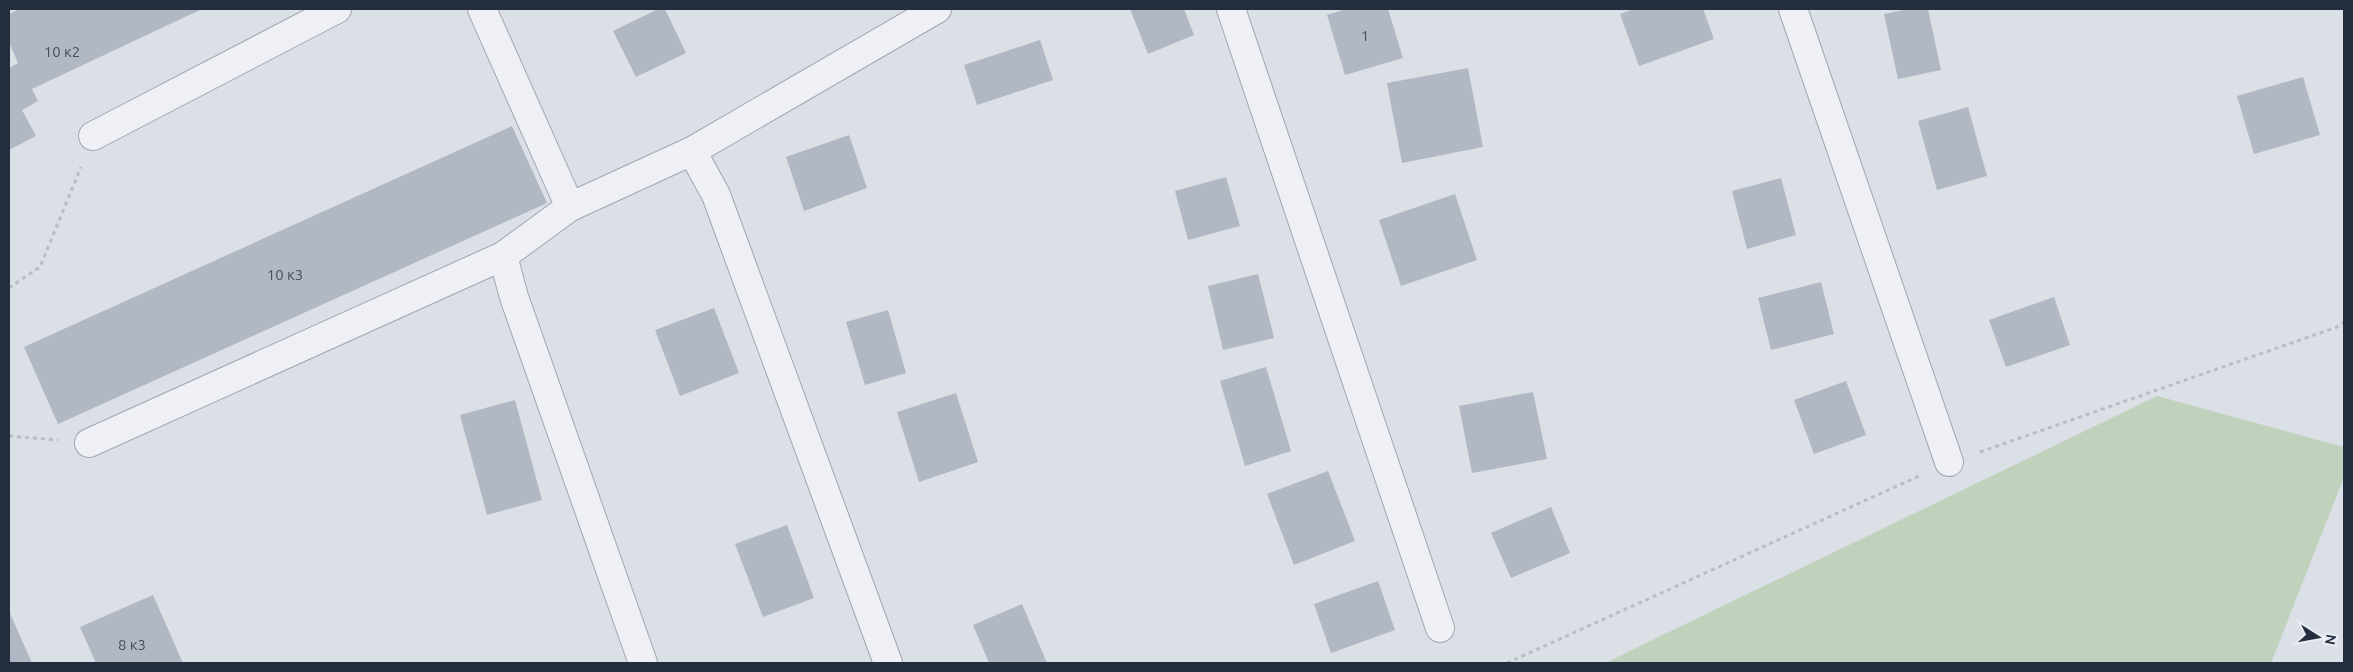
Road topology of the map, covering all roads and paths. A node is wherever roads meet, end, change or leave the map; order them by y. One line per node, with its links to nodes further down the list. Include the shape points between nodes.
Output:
1 (337, 9): 6 (street)
2 (482, 9): 8 (street)
3 (937, 9): 7 (street)
4 (1231, 9): 14 (street)
5 (1793, 9): 13 (street)
6 (93, 136): 10 (path, via 40,267)
7 (692, 150): 8 (street); 16 (street, via 716,196)
8 (570, 207): 9 (street)
9 (503, 256): 12 (street); 15 (street, via 514,297)
10 (9, 288)
11 (9, 436): 12 (path)
12 (89, 443)
13 (1949, 462)
14 (1440, 628)
15 (643, 663)
16 (888, 663)

